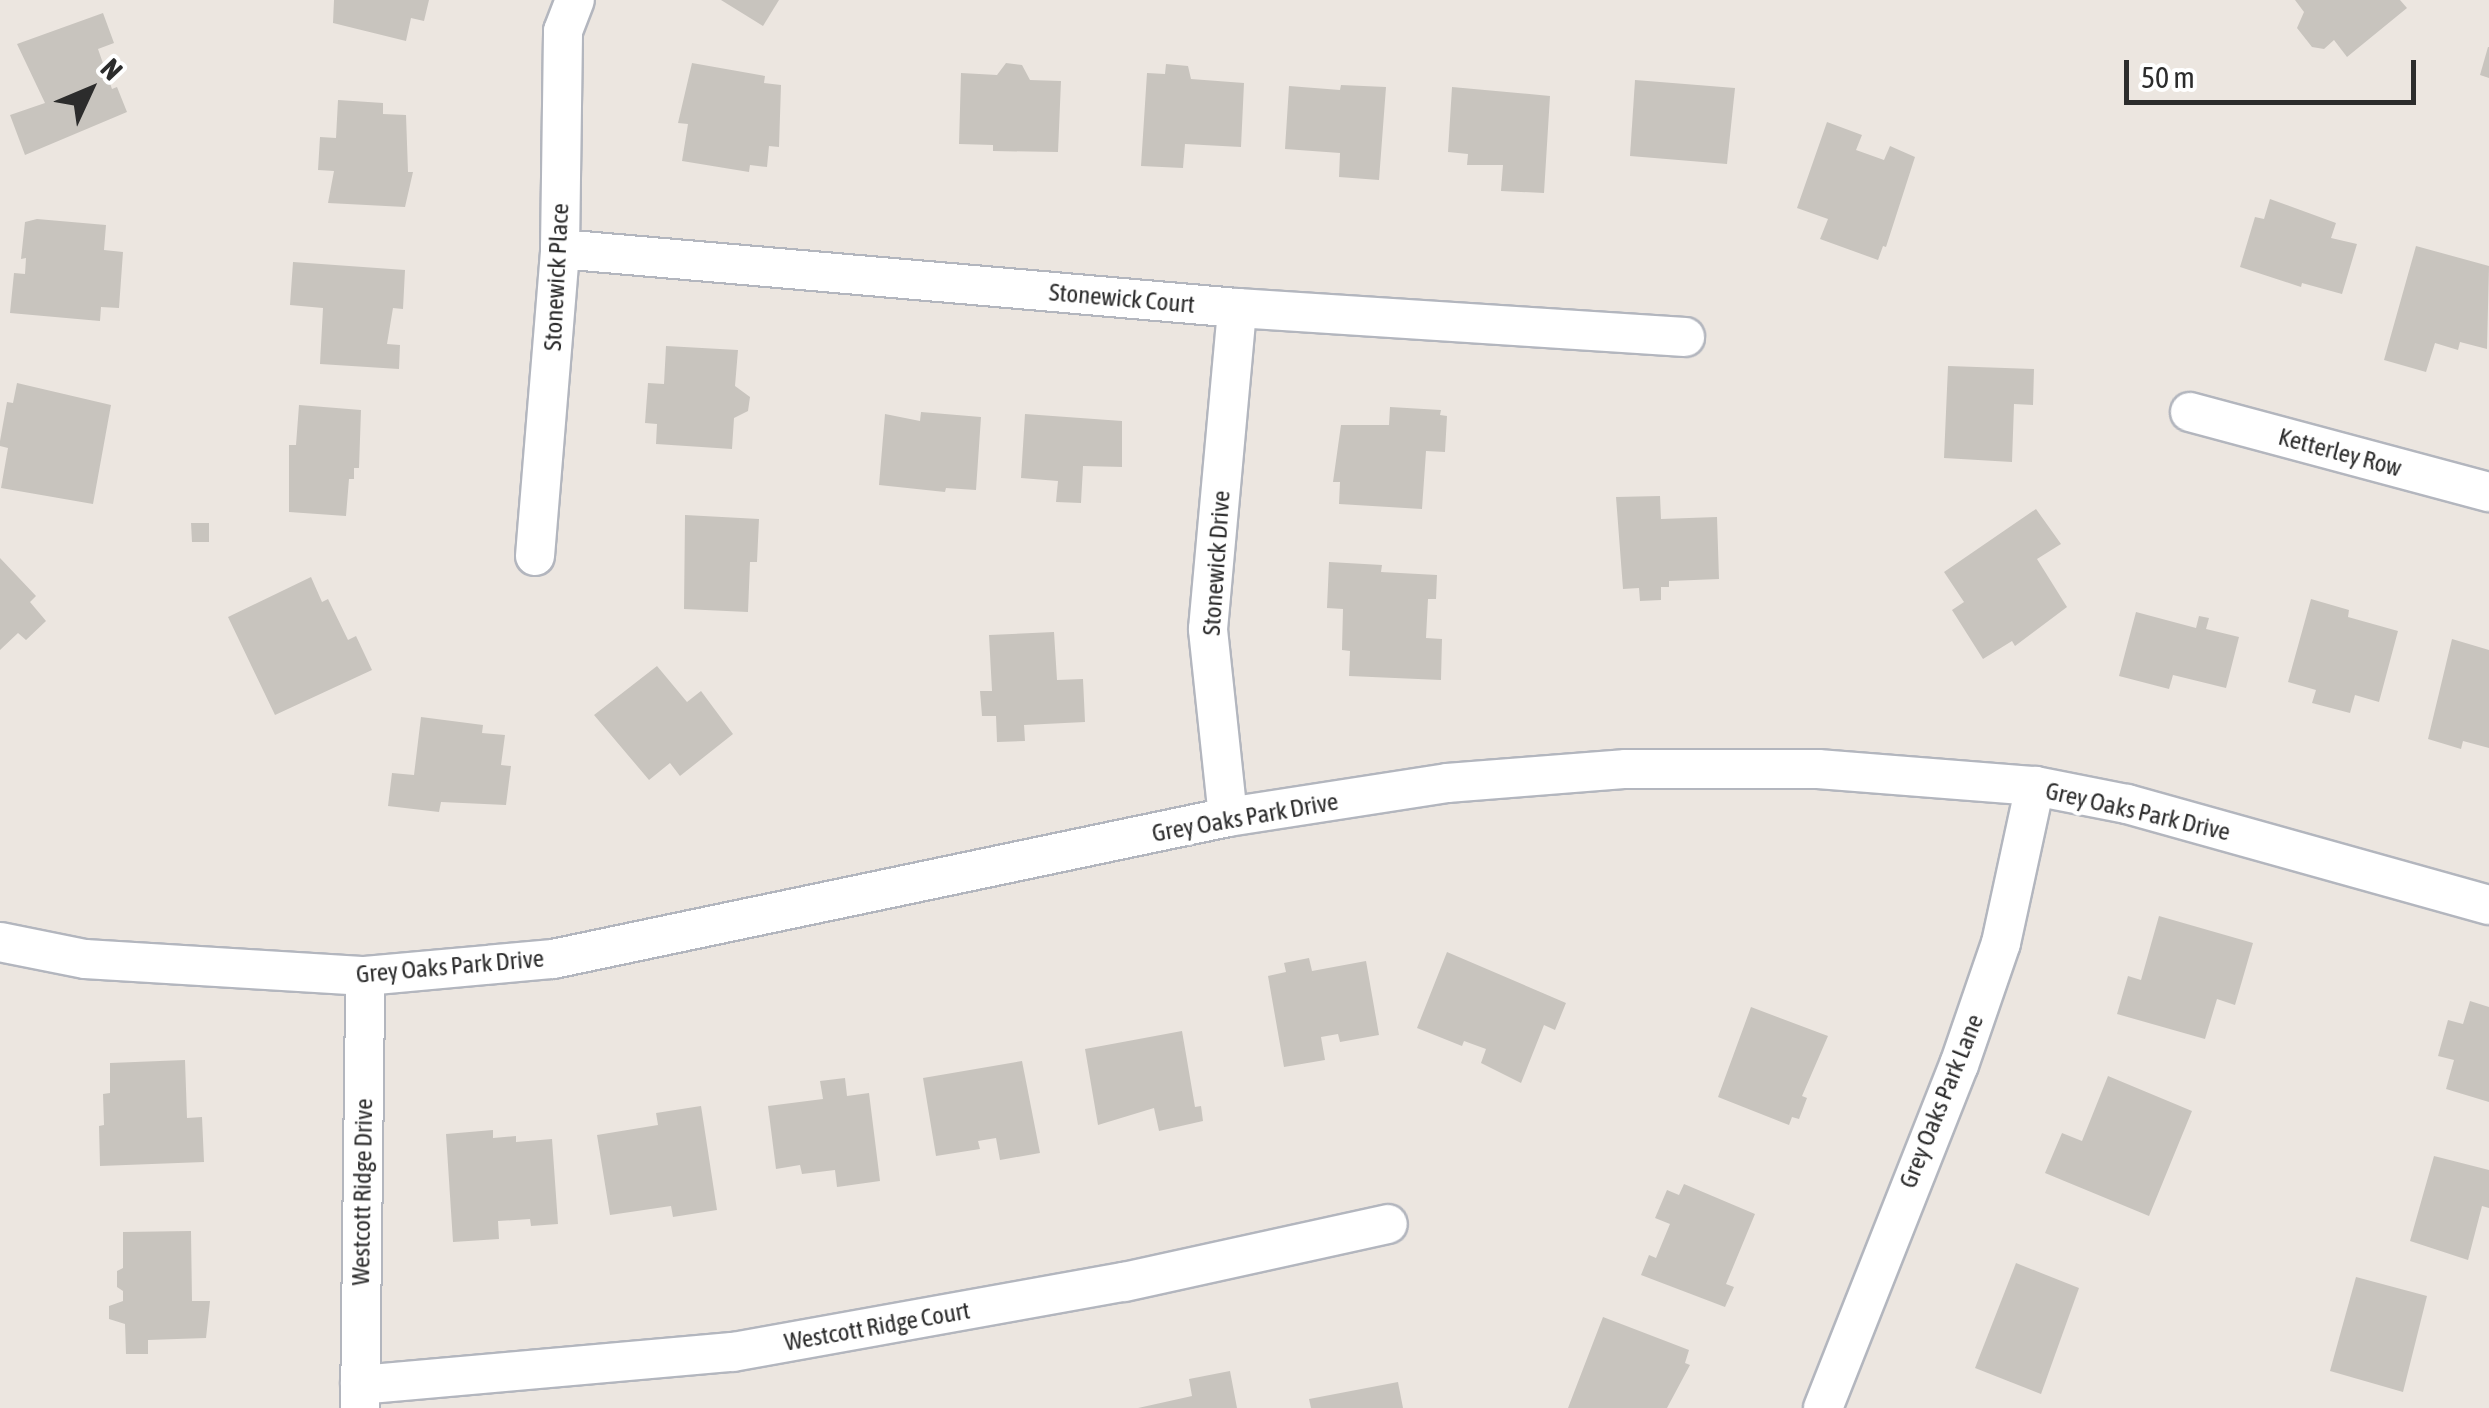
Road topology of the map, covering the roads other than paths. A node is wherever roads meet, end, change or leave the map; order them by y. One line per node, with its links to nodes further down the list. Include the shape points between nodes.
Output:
1 (575, 0): 2 (street, Stonewick Place, via 563,31)
2 (560, 249): 3 (street, Stonewick Court); 7 (street, Stonewick Place)
3 (1237, 308): 4 (street, Stonewick Court); 9 (street, Stonewick Drive, via 1208,629)
4 (1685, 337)
5 (2190, 412): 6 (street, Ketterley Row)
6 (2489, 492)
7 (536, 556)
8 (2035, 786): 9 (street, Grey Oaks Park Drive, via 1818,770 1626,769 1447,783); 10 (street, Grey Oaks Park Drive, via 2127,804); 15 (street, Grey Oaks Park Lane, via 2000,943)
9 (1228, 817): 12 (street, Grey Oaks Park Drive, via 553,958)
10 (2489, 904)
11 (0, 942): 12 (street, Grey Oaks Park Drive, via 85,959)
12 (365, 976): 14 (street, Westcott Ridge Drive)
13 (1388, 1224): 14 (street, Westcott Ridge Court, via 1124,1282 733,1352)
14 (360, 1396)
15 (1823, 1408)

